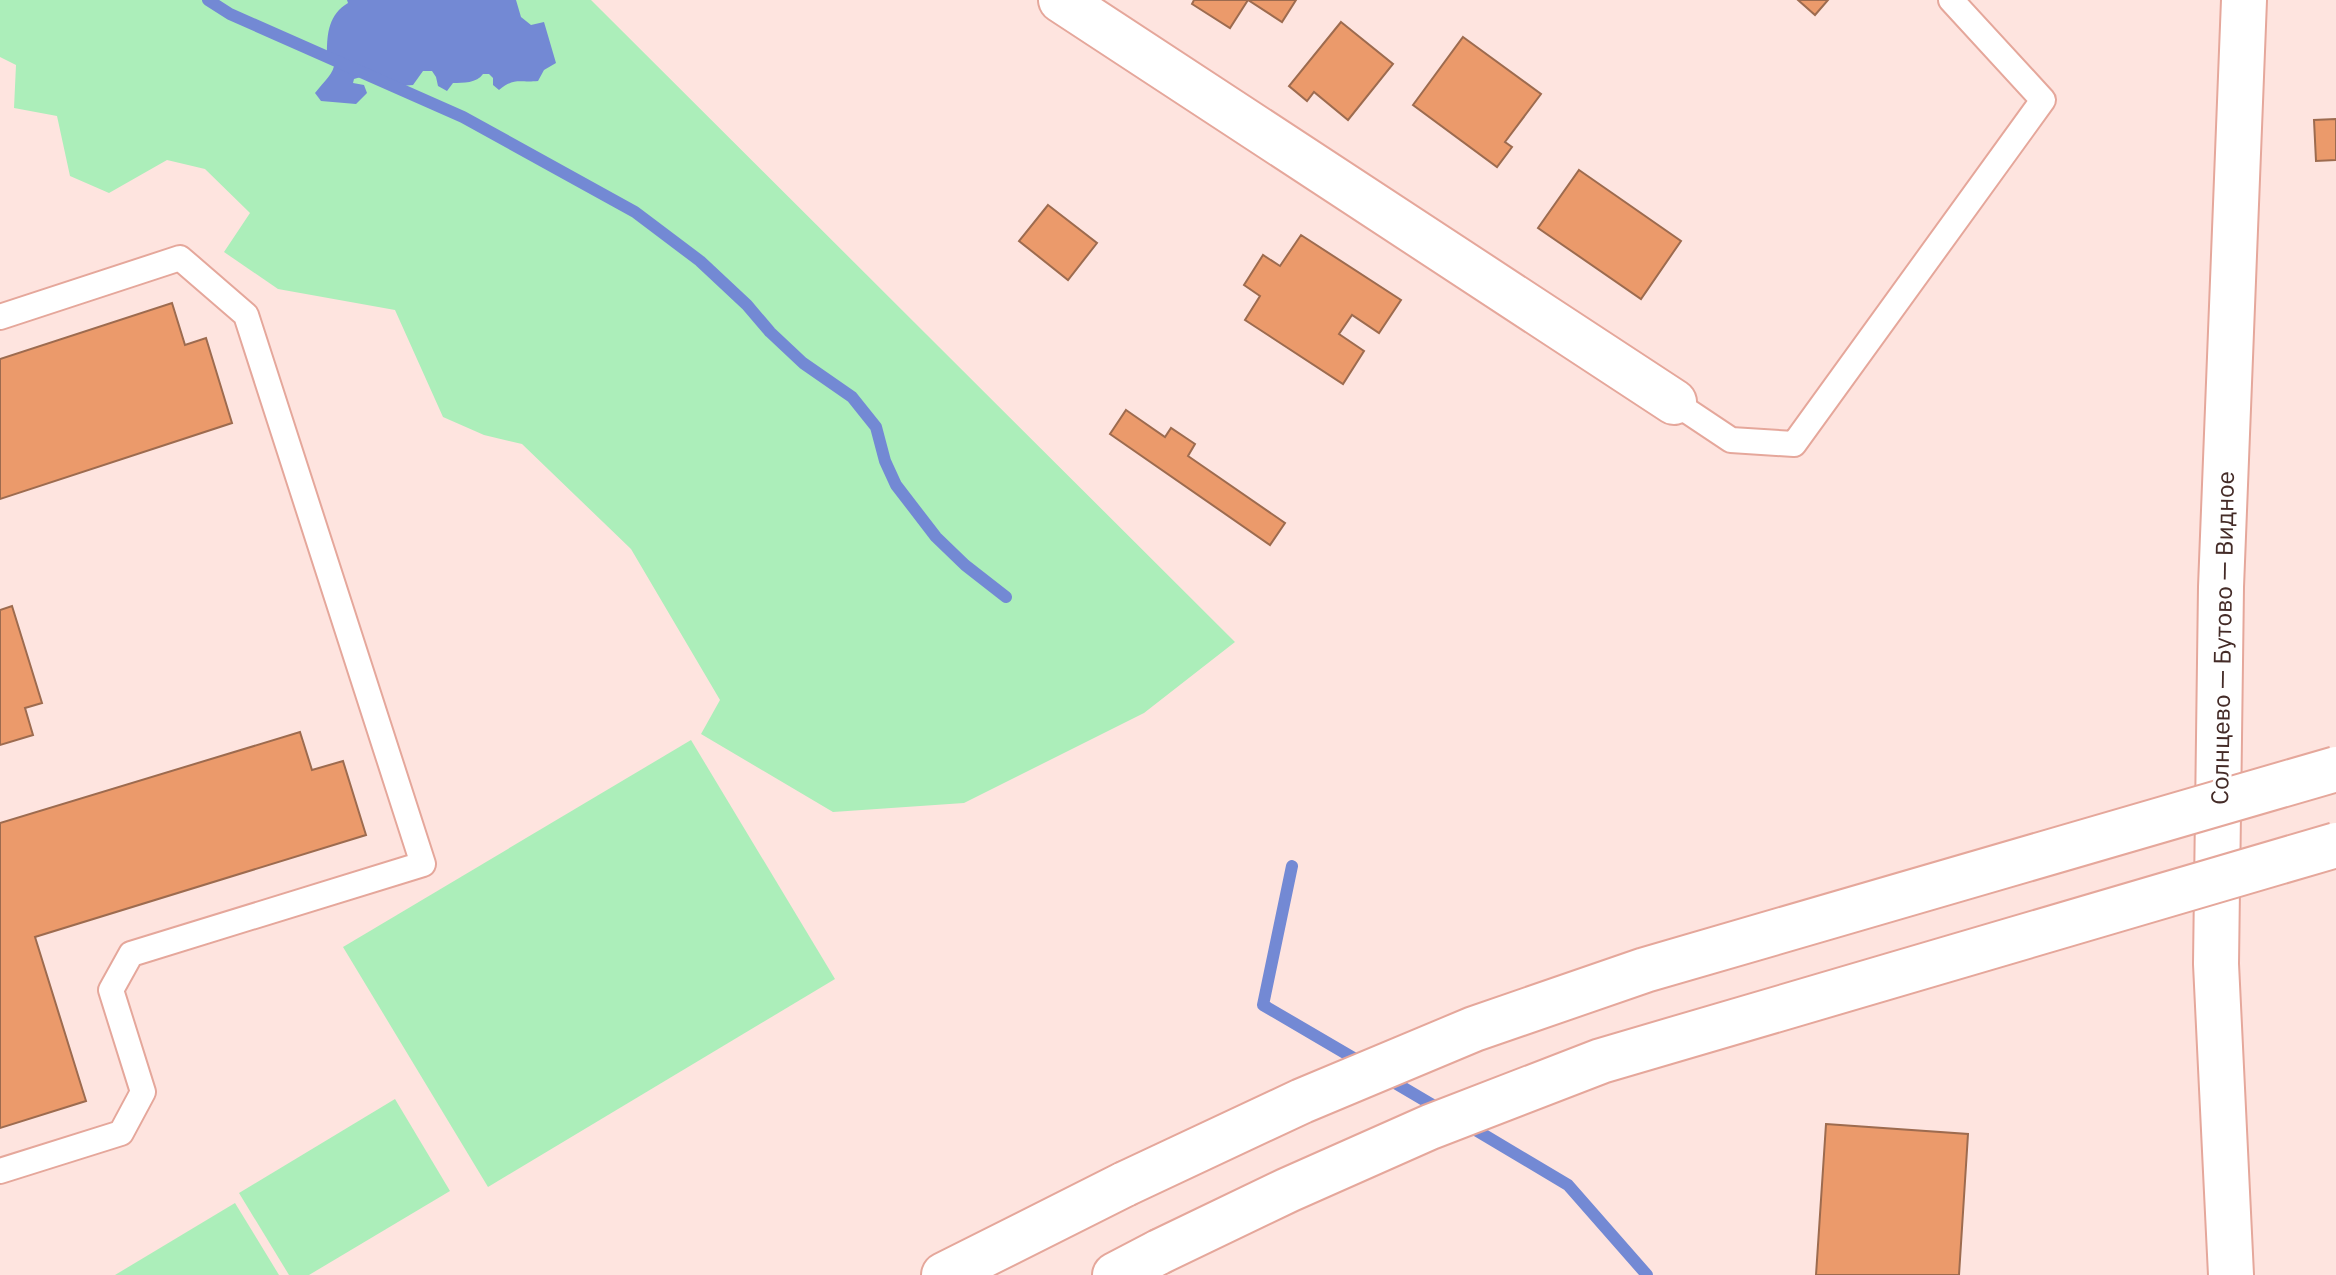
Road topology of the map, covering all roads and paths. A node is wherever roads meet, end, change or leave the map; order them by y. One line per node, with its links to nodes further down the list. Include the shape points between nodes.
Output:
1 (1061, 0): 5 (main road)
2 (1951, 0): 5 (lane, via 2043,100 1794,444 1731,440)
3 (2244, 0): 11 (main road, Солнцево — Бутово — Видное, via 2221,587 2216,964)
4 (0, 317): 8 (lane, via 180,258 246,315 423,864 131,954 111,990 143,1092 121,1133)
5 (1674, 402)
6 (2336, 769): 9 (main road, bridge, via 1645,970 1474,1029 1302,1101)
7 (2336, 845): 10 (main road, bridge, via 1601,1061 1430,1127)
8 (0, 1171)
9 (944, 1275)
10 (1115, 1275)
11 (2231, 1275)

